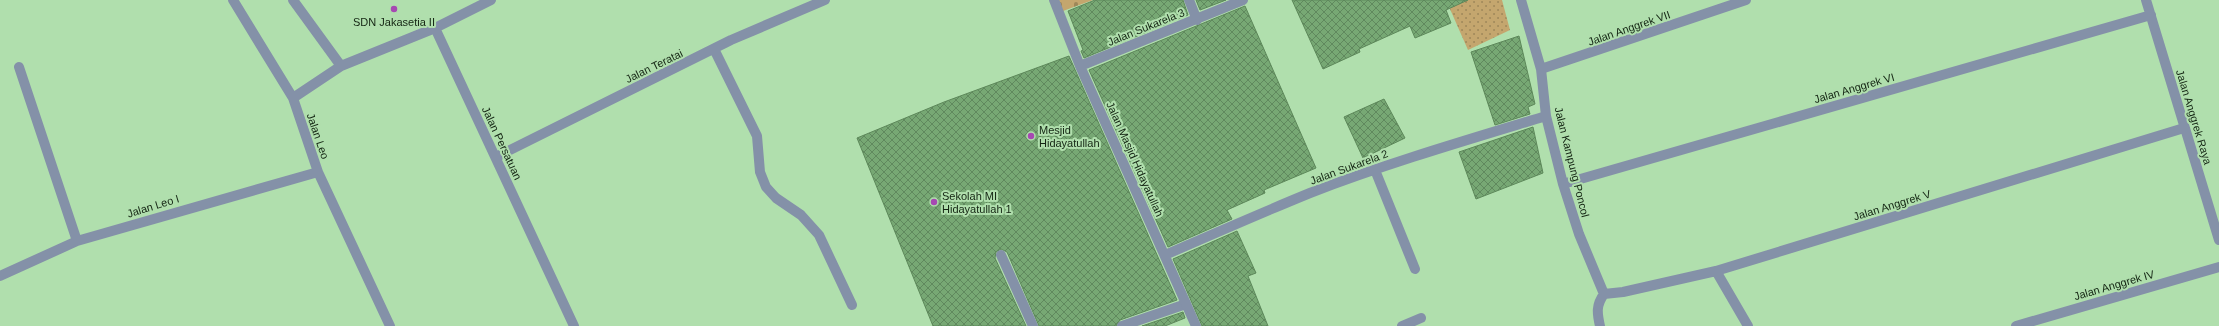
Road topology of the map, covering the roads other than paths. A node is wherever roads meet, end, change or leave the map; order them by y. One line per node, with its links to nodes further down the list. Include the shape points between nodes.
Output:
1 (233, 0): 19 (street, Jalan Leo)
2 (293, 0): 15 (street)
3 (491, 0): 13 (street)
4 (825, 0): 14 (street, Jalan Teratai)
5 (1054, 0): 16 (street, Jalan Masjid Hidayatullah)
6 (1189, 0): 12 (street)
7 (1243, 0): 12 (street, Jalan Sukarela 3)
8 (1521, 0): 18 (street, Jalan Kampung Poncol)
9 (1746, 0): 18 (street, Jalan Anggrek VII)
10 (2146, 0): 11 (street, Jalan Anggrek Raya)
11 (2151, 15): 21 (street, Jalan Anggrek Raya); 25 (street, Jalan Anggrek VI)
12 (1197, 20): 16 (street, Jalan Sukarela 3)
13 (435, 28): 15 (street); 22 (street, Jalan Persatuan)
14 (714, 49): 22 (street, Jalan Teratai); 36 (street, via 757,136 760,172 766,187 820,235)
15 (340, 66): 19 (street)
16 (1080, 66): 29 (street, Jalan Masjid Hidayatullah)
17 (19, 67): 27 (street)
18 (1542, 69): 20 (street, Jalan Kampung Poncol)
19 (292, 98): 24 (street, Jalan Leo)
20 (1546, 116): 23 (street, Jalan Sukarela 2); 25 (street, Jalan Kampung Poncol)
21 (2184, 128): 26 (street, Jalan Anggrek Raya); 32 (street, Jalan Anggrek V)
22 (496, 158): 39 (street, Jalan Persatuan)
23 (1375, 170): 29 (street, Jalan Sukarela 2, via 1310,194); 31 (street)
24 (318, 172): 27 (street, Jalan Leo I); 38 (street, Jalan Leo)
25 (1563, 184): 34 (street, Jalan Kampung Poncol, via 1579,234)
26 (2219, 240)
27 (77, 241): 33 (street, Jalan Leo I)
28 (1001, 255): 40 (street)
29 (1165, 255): 35 (street, Jalan Masjid Hidayatullah)
30 (2219, 267): 46 (street, Jalan Anggrek IV)
31 (1415, 269)
32 (1716, 271): 34 (street, Jalan Anggrek V); 45 (street)
33 (0, 276)
34 (1604, 294): 44 (street, via 1598,303)
35 (1186, 304): 41 (street); 42 (street, Jalan Masjid Hidayatullah)
36 (852, 305)
37 (1421, 318): 43 (street)
38 (390, 326)
39 (574, 326)
40 (1033, 326)
41 (1122, 326)
42 (1196, 326)
43 (1402, 326)
44 (1600, 326)
45 (1748, 326)
46 (2016, 326)

